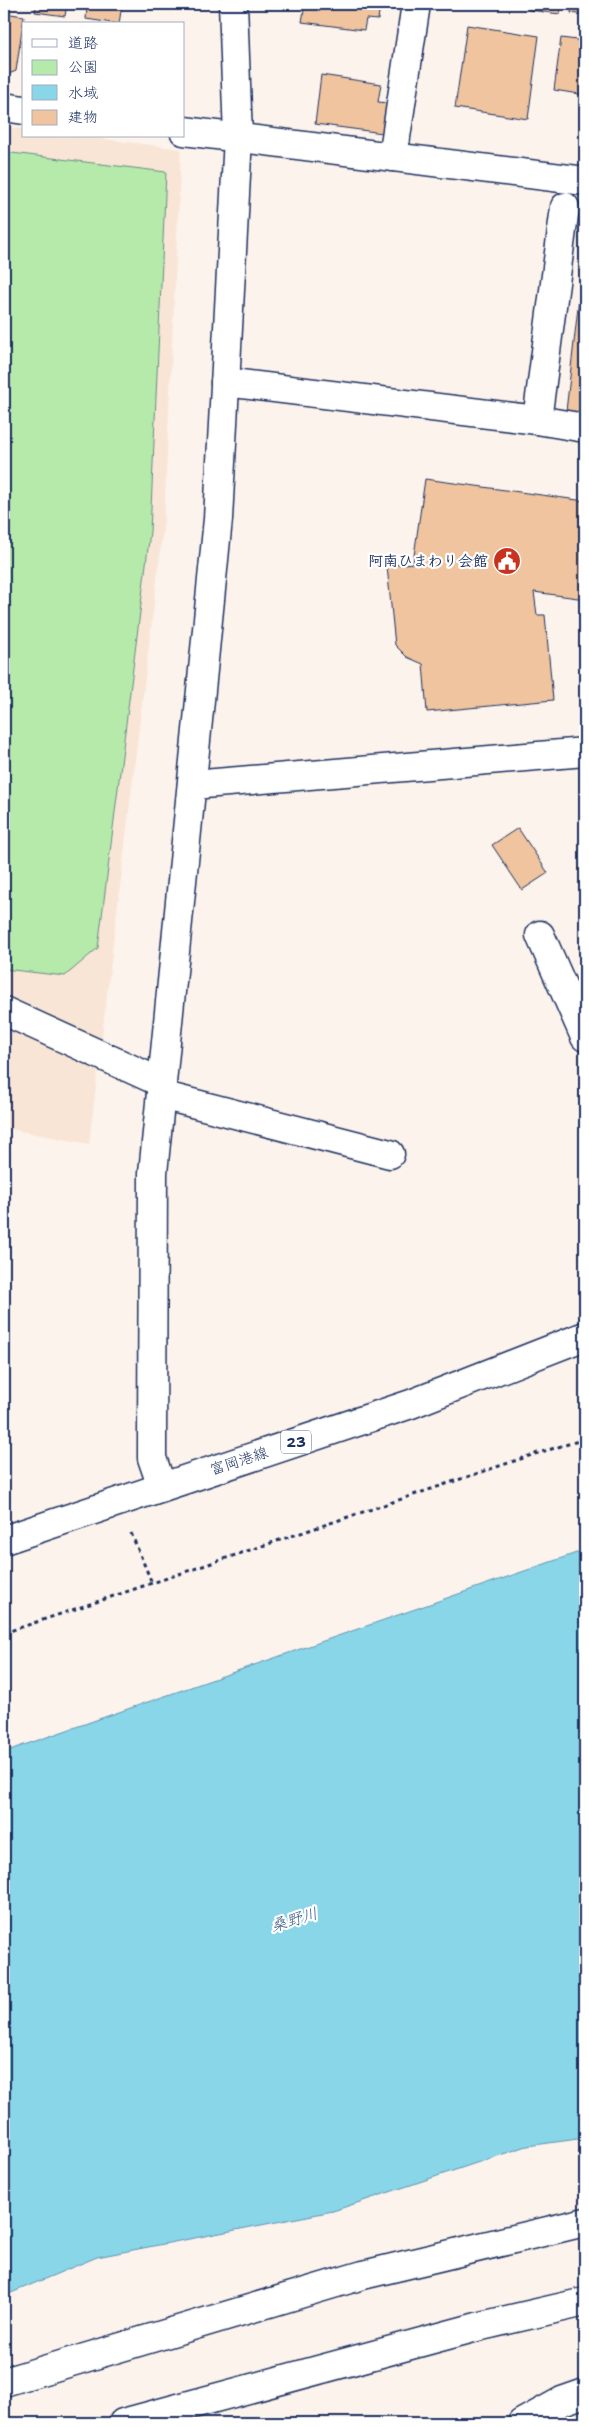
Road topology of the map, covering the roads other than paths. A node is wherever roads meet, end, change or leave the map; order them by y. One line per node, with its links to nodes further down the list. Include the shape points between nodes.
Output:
1 (233, 4): 6 (street)
2 (416, 4): 7 (street)
3 (4, 107): 4 (street)
4 (22, 110)
5 (185, 131): 6 (street)
6 (238, 137): 7 (street); 10 (street)
7 (393, 157): 8 (street)
8 (585, 181)
9 (565, 207): 11 (street)
10 (225, 382): 11 (street); 14 (street, via 218,518)
11 (538, 420): 12 (street)
12 (585, 428)
13 (585, 752): 14 (street)
14 (192, 785): 18 (street)
15 (540, 935): 17 (street)
16 (4, 1011): 18 (street)
17 (585, 1037)
18 (161, 1089): 19 (street); 21 (street, via 153,1173 152,1458)
19 (390, 1154)
20 (585, 1336): 21 (street, 富岡港線 / 23, via 411,1404)
21 (162, 1487): 22 (street, 富岡港線 / 23)
22 (4, 1540)
23 (585, 2222): 25 (street, via 364,2275)
24 (585, 2302): 27 (street, via 477,2327)
25 (4, 2382)
26 (585, 2393): 28 (street, via 562,2401)
27 (123, 2423)
28 (522, 2423)

